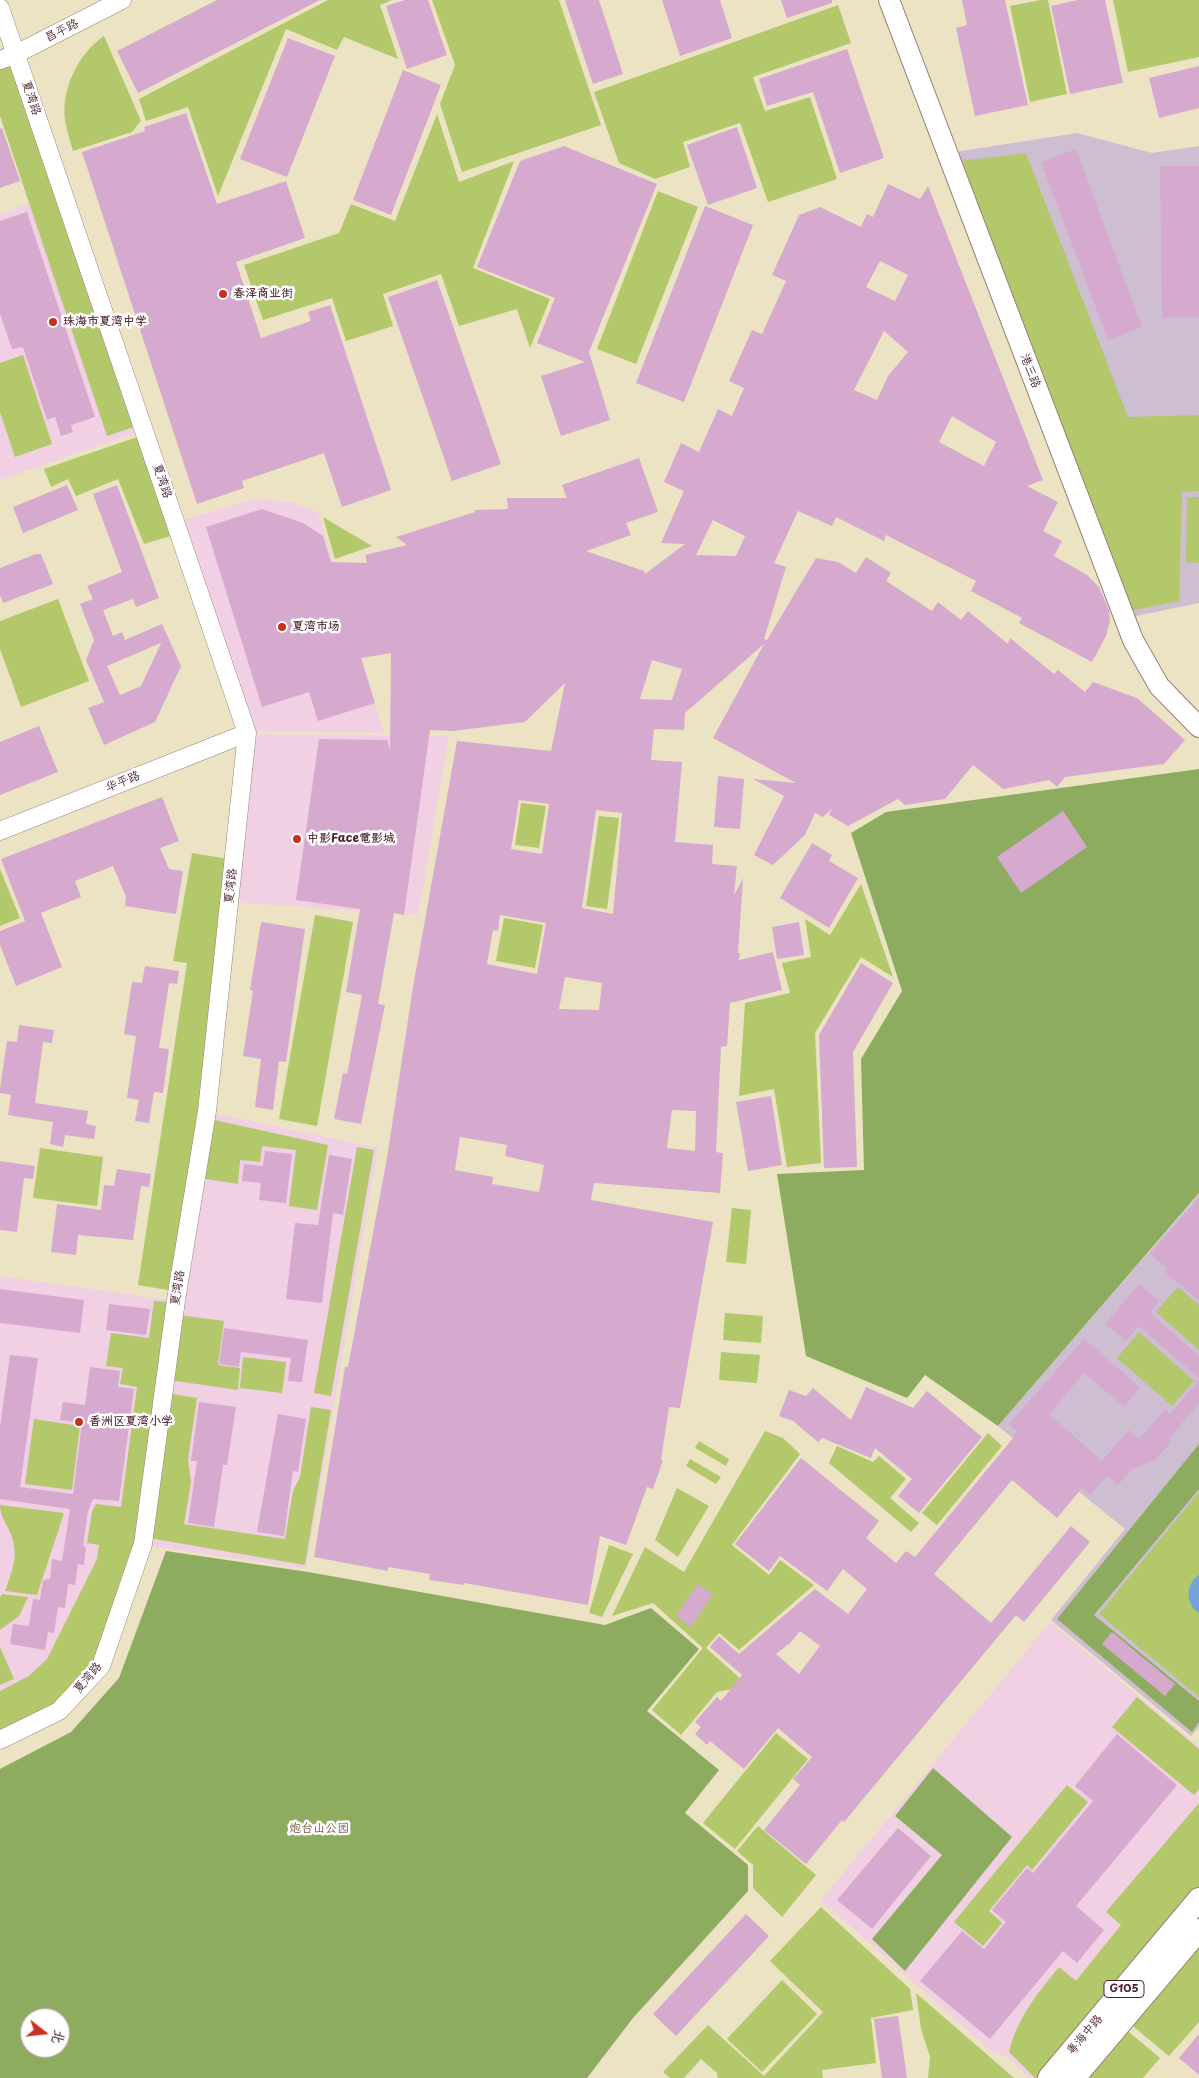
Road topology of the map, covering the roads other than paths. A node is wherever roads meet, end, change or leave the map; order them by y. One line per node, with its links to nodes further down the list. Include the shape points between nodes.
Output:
1 (122, 0): 4 (street, 昌平路)
2 (889, 0): 5 (main road, 港三路, via 1133,640 1159,686)
3 (0, 8): 4 (street, 夏湾路)
4 (8, 57): 6 (street, 夏湾路)
5 (1199, 727)
6 (247, 733): 7 (street, 华平路); 8 (street, 夏湾路, via 207,1111 176,1300 143,1544 101,1666 58,1711)
7 (0, 831)
8 (0, 1740)
9 (1199, 1899): 11 (highway, 粤海中路 / G105)
10 (1199, 1930): 12 (highway, 粤海中路 / G105)
11 (1049, 2078)
12 (1074, 2078)

